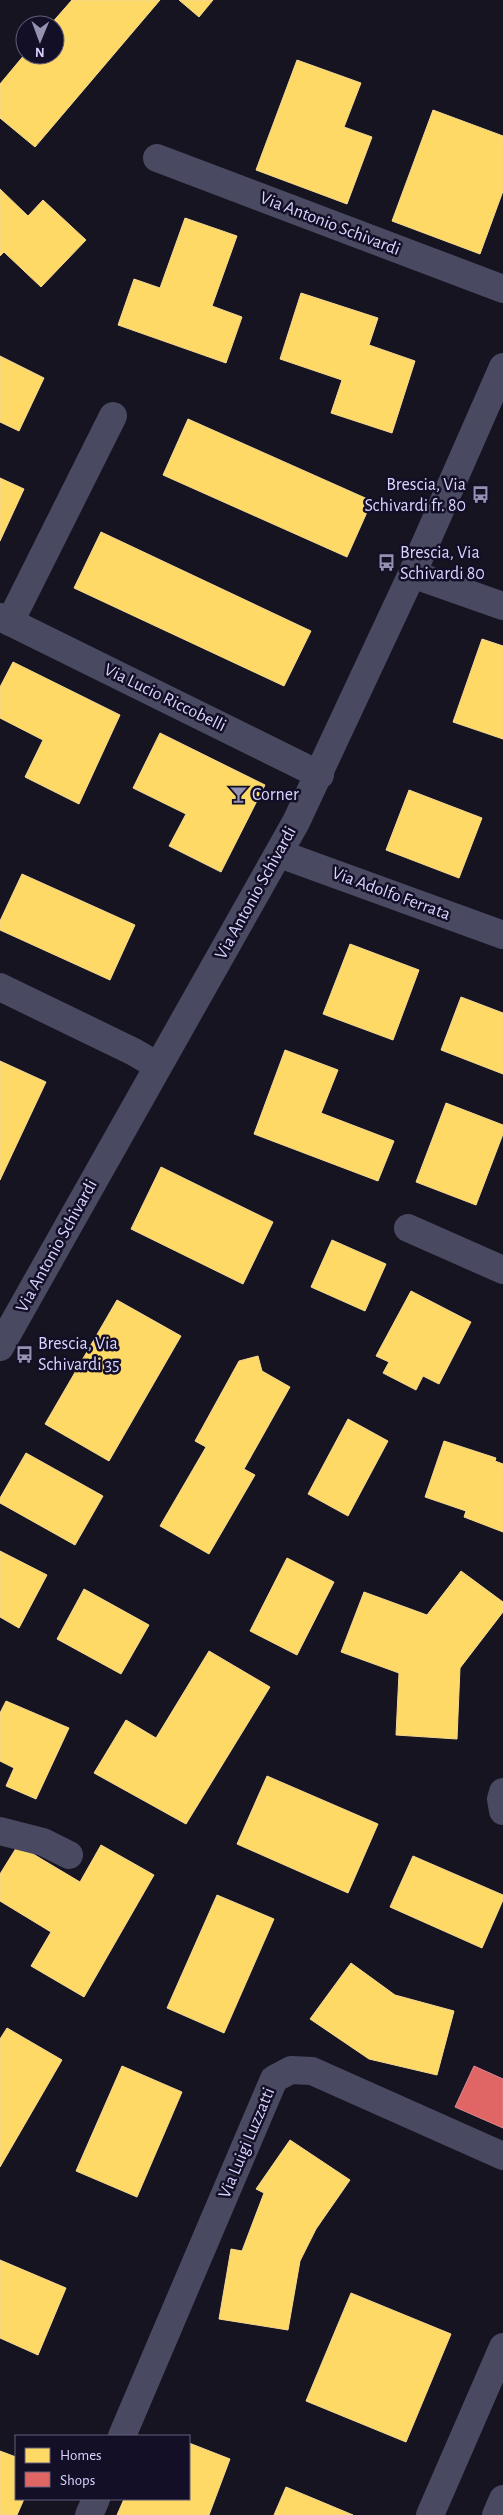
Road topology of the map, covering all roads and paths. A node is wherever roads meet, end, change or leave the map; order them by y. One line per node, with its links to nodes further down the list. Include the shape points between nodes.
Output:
1 (156, 158): 2 (street, Via Antonio Schivardi)
2 (503, 289)
3 (503, 367): 5 (street, Via Antonio Schivardi)
4 (113, 416): 7 (street, Via Lucio Riccobelli)
5 (412, 574): 6 (street); 8 (street, Via Antonio Schivardi)
6 (503, 606)
7 (5, 620): 8 (street, Via Lucio Riccobelli)
8 (320, 775): 9 (street, Via Antonio Schivardi)
9 (280, 854): 10 (street, Via Adolfo Ferrata); 12 (street, Via Antonio Schivardi)
10 (503, 935)
11 (0, 987): 12 (street)
12 (158, 1066): 15 (street, Via Antonio Schivardi)
13 (408, 1228): 14 (street)
14 (503, 1270)
15 (0, 1346)
16 (503, 1792): 17 (street)
17 (503, 1811)
18 (0, 1831): 19 (street, via 43,1842)
19 (69, 1855)
20 (503, 2156): 22 (street, Via Luigi Luzzatti, via 312,2071 291,2070 274,2079)
21 (503, 2346): 26 (street)
22 (122, 2435)
23 (96, 2500): 25 (street)
24 (503, 2500): 27 (street)
25 (89, 2515)
26 (430, 2515)
27 (496, 2515)

